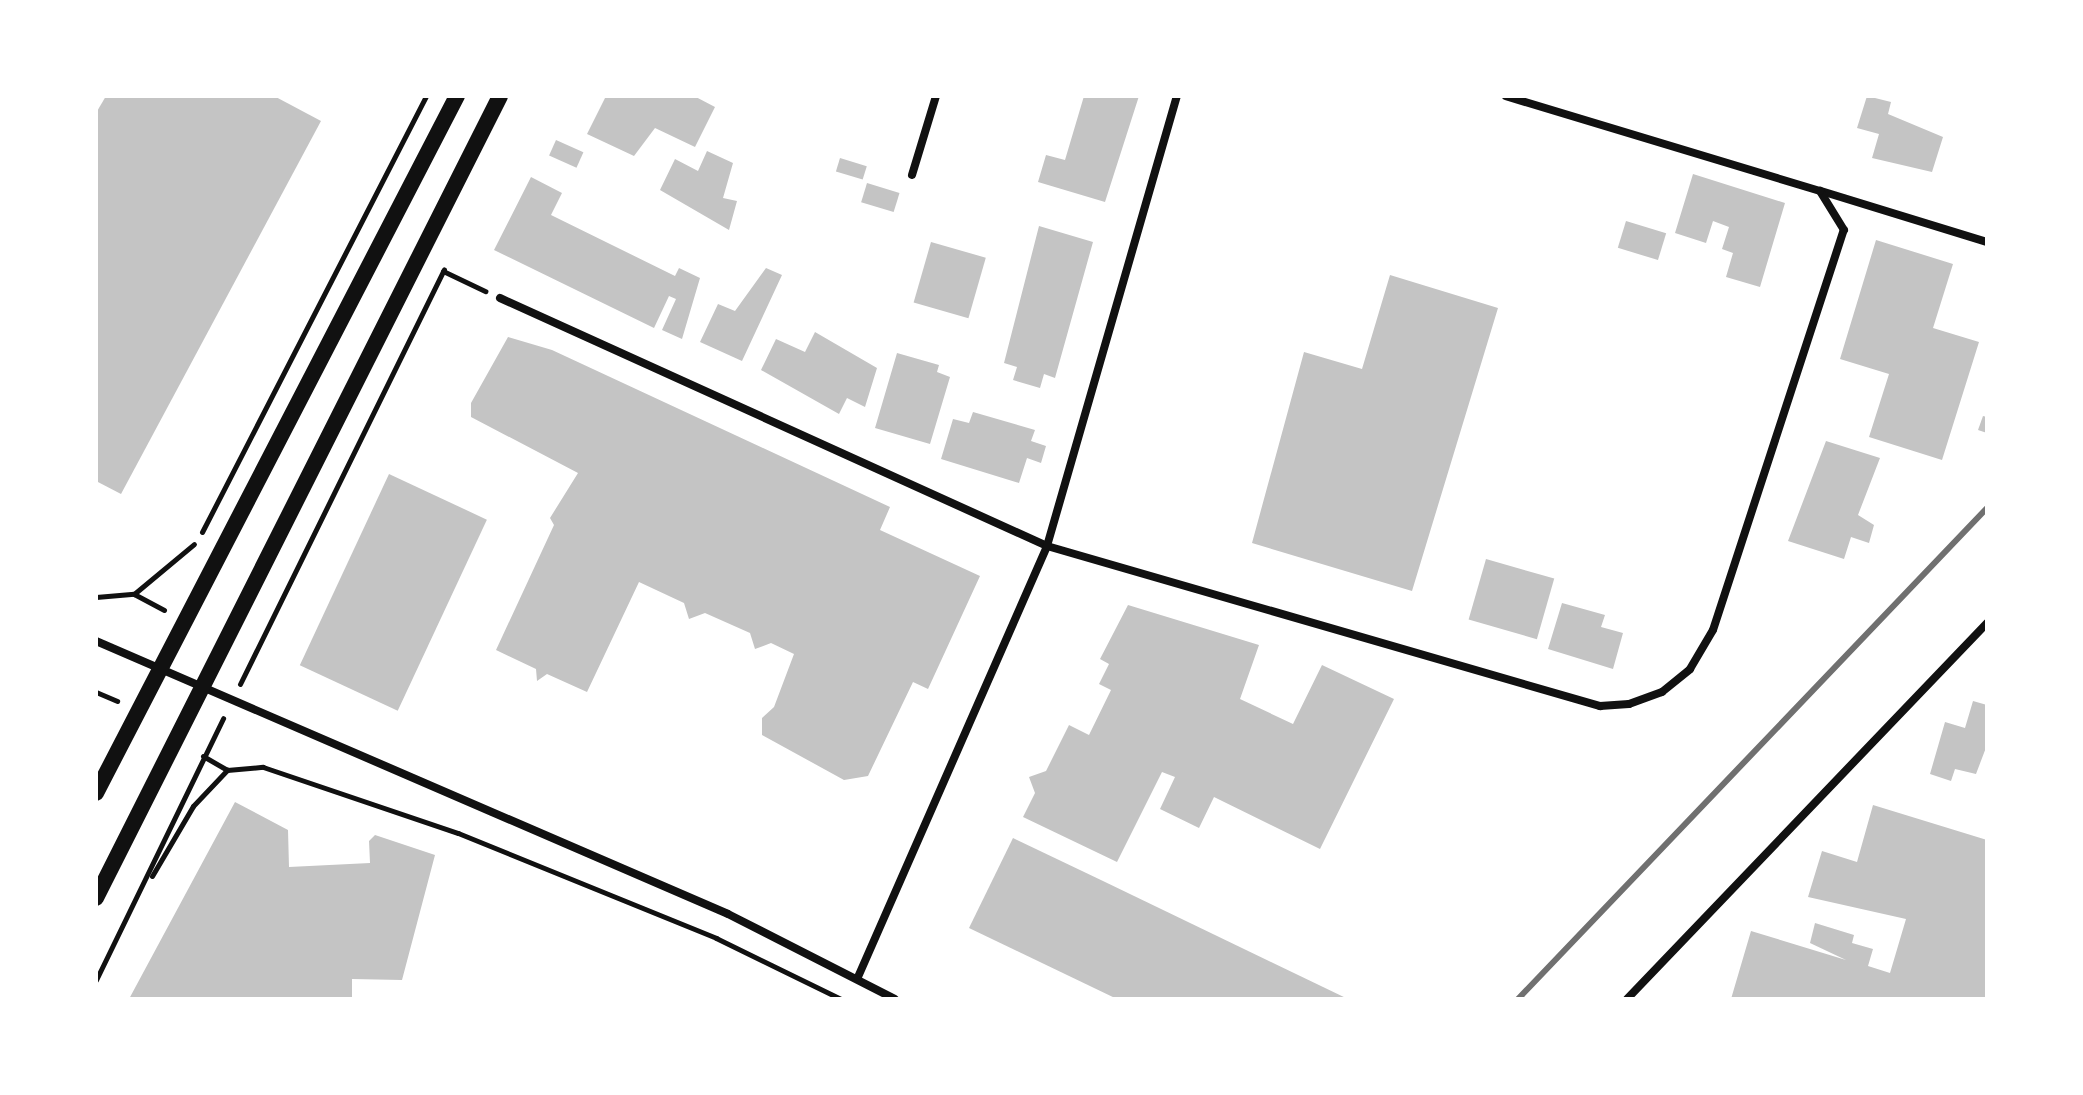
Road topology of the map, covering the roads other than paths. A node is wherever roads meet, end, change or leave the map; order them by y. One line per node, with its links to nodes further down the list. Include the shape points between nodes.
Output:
1 (457, 96): 13 (main road)
2 (500, 96): 14 (main road)
3 (936, 96): 6 (street)
4 (1177, 96): 10 (street)
5 (1506, 96): 7 (street)
6 (912, 175)
7 (1820, 191): 8 (street); 10 (street, via 1844,230 1840,253 1713,630 1690,669 1662,692 1600,706)
8 (1987, 242)
9 (500, 298): 10 (street)
10 (1047, 546): 17 (street)
11 (1987, 623): 19 (street)
12 (96, 641): 13 (street)
13 (162, 667): 14 (street); 15 (main road)
14 (205, 687): 16 (main road); 17 (street)
15 (96, 793)
16 (96, 898)
17 (858, 977): 18 (street)
18 (895, 999)
19 (1627, 999)

